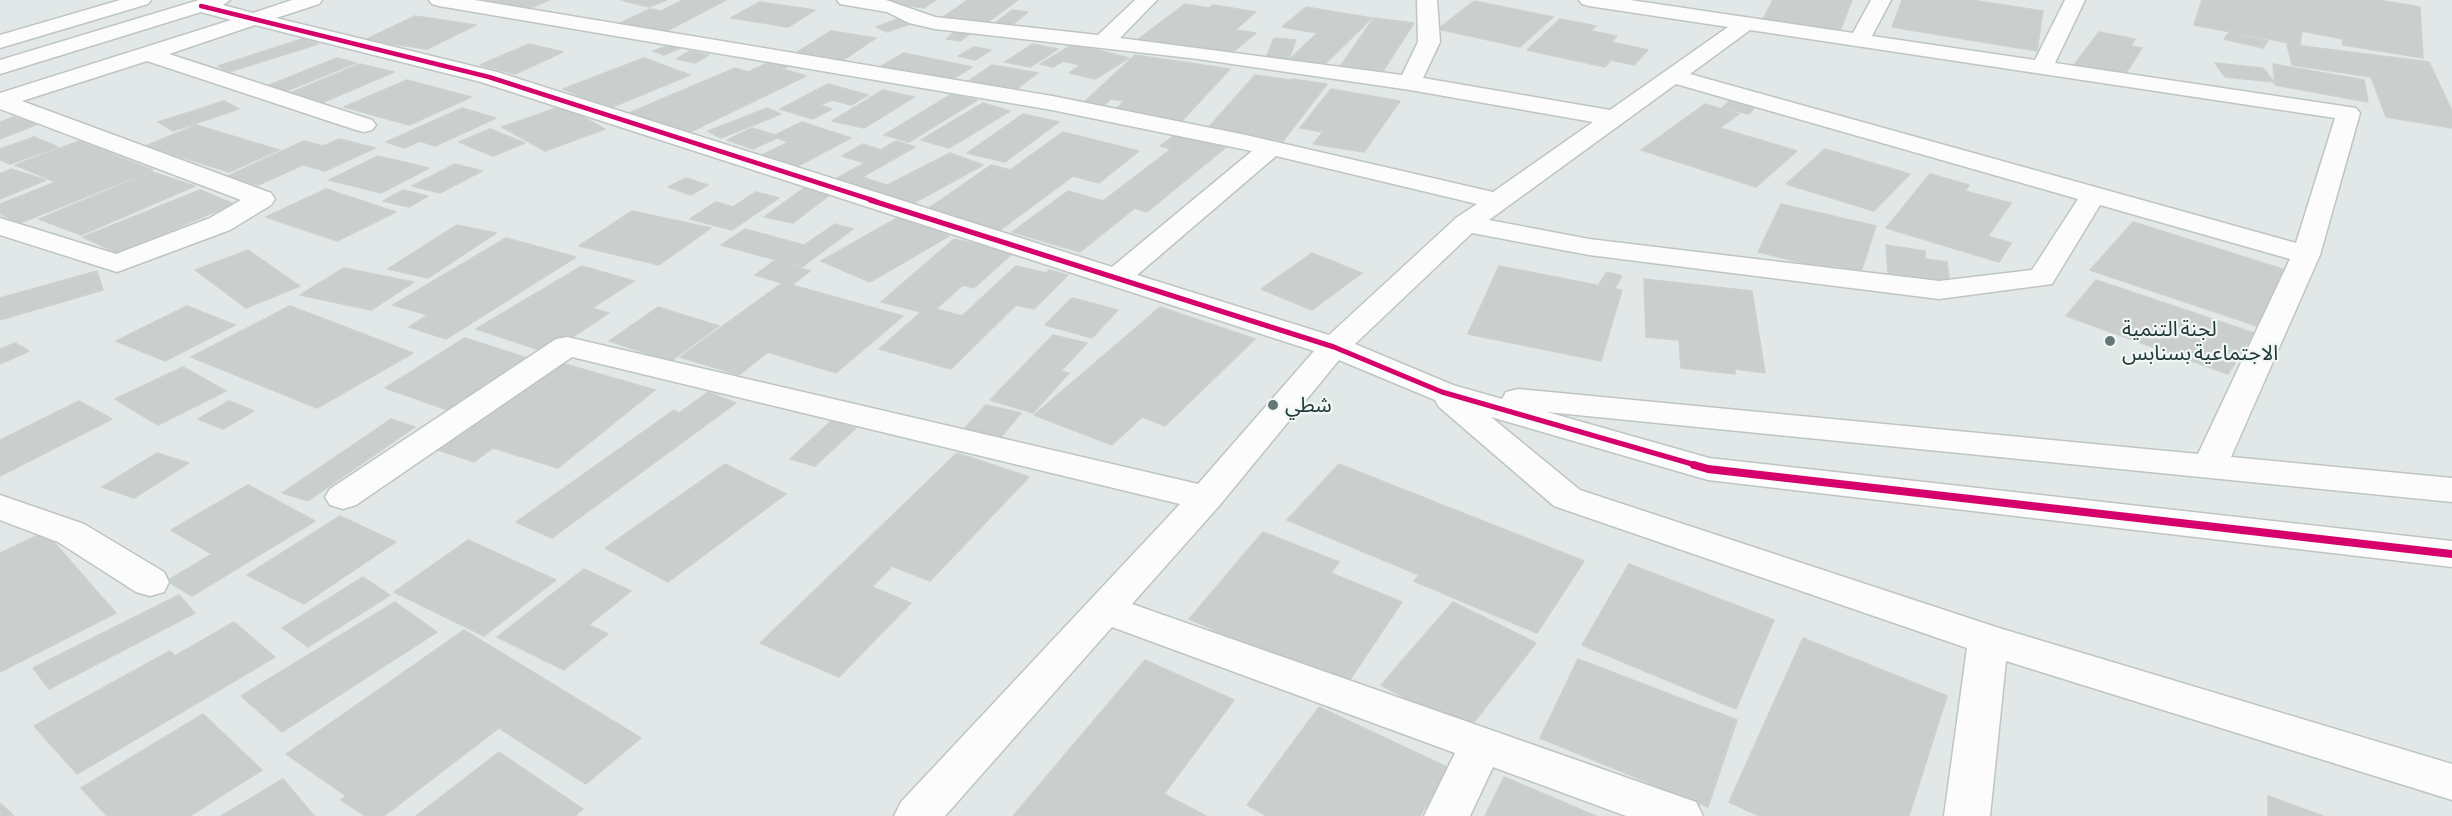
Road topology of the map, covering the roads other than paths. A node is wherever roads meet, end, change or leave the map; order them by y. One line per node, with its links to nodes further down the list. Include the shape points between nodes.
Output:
1 (141, 0): 16 (street)
2 (312, 0): 13 (street)
3 (439, 0): 26 (street, via 1052,103)
4 (847, 0): 12 (street, via 892,7)
5 (1147, 0): 17 (street)
6 (1427, 0): 22 (street, via 1429,42)
7 (1588, 0): 14 (street)
8 (1881, 0): 15 (street)
9 (2074, 0): 20 (street)
10 (210, 3): 13 (street); 19 (street)
11 (940, 5): 12 (street)
12 (916, 19): 17 (street)
13 (250, 20): 18 (street); 32 (street, via 489,76)
14 (1748, 22): 15 (street); 21 (street)
15 (1860, 39): 20 (street)
16 (0, 42)
17 (1103, 42): 22 (street)
18 (147, 54): 23 (street); 25 (street)
19 (0, 67)
20 (2042, 67): 31 (street, via 2348,113)
21 (1673, 76): 24 (street); 27 (street)
22 (1410, 82): 24 (street)
23 (0, 101): 30 (street, via 262,200 220,224 117,263)
24 (1614, 118): 28 (street)
25 (364, 125)
26 (1271, 148): 28 (street); 32 (street)
27 (2093, 195): 29 (street, via 2042,278 1939,290 1589,248); 31 (street)
28 (1497, 201): 29 (street)
29 (1466, 224): 33 (street)
30 (0, 226)
31 (2306, 255): 35 (street)
32 (1116, 278): 33 (street)
33 (1334, 347): 34 (street); 38 (street)
34 (1442, 392): 35 (street); 40 (street, via 1708,469); 43 (street, via 1567,498)
35 (2210, 465): 36 (street)
36 (2452, 490)
37 (343, 497): 38 (street, via 567,346)
38 (1206, 498): 42 (street)
39 (0, 507): 41 (street, via 71,533)
40 (2452, 554)
41 (150, 582)
42 (1103, 609): 44 (street); 46 (street)
43 (1988, 640): 45 (street); 49 (street)
44 (1482, 744): 47 (street); 48 (street)
45 (2452, 782)
46 (917, 816)
47 (1447, 816)
48 (1680, 816)
49 (1966, 816)

